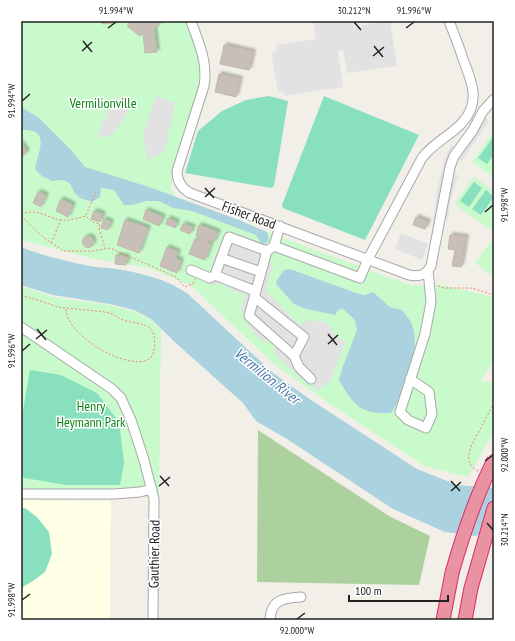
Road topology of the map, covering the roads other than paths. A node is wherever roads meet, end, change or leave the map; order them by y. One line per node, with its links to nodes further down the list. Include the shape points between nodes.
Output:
1 (191, 21): 6 (street, Fisher Road, via 205,62 206,78 178,167 179,183 190,193)
2 (449, 21): 4 (street, via 471,80 474,93)
3 (494, 99): 5 (street)
4 (471, 105): 5 (street); 9 (street, via 462,122 422,158)
5 (483, 110): 10 (street, via 454,156 450,167 431,266)
6 (280, 226): 7 (street); 9 (street, Fisher Road)
7 (270, 249): 8 (street, via 229,237); 9 (street, via 360,278); 12 (street)
8 (221, 258): 12 (street); 13 (street)
9 (368, 259): 10 (street, Fisher Road, via 414,276 422,275)
10 (428, 270): 18 (street, via 431,302)
11 (194, 272): 13 (street, via 210,278)
12 (261, 272): 14 (street)
13 (214, 275): 14 (street)
14 (255, 294): 16 (street, via 249,316); 16 (street, via 304,337)
15 (21, 327): 20 (street, Gauthier Road, via 117,393 131,420)
16 (294, 356): 17 (street, via 299,367)
17 (311, 379)
18 (410, 380): 18 (street, via 429,392 432,414 426,428 408,420 400,412)
19 (494, 460): 26 (highway, bridge, via 464,532 452,573)
20 (152, 489): 21 (street, via 114,494); 24 (street, Gauthier Road, via 155,514)
21 (21, 494)
22 (494, 508): 27 (highway)
23 (301, 597): 25 (street, via 280,601 271,610)
24 (153, 620)
25 (270, 620)
26 (443, 620)
27 (464, 620)

